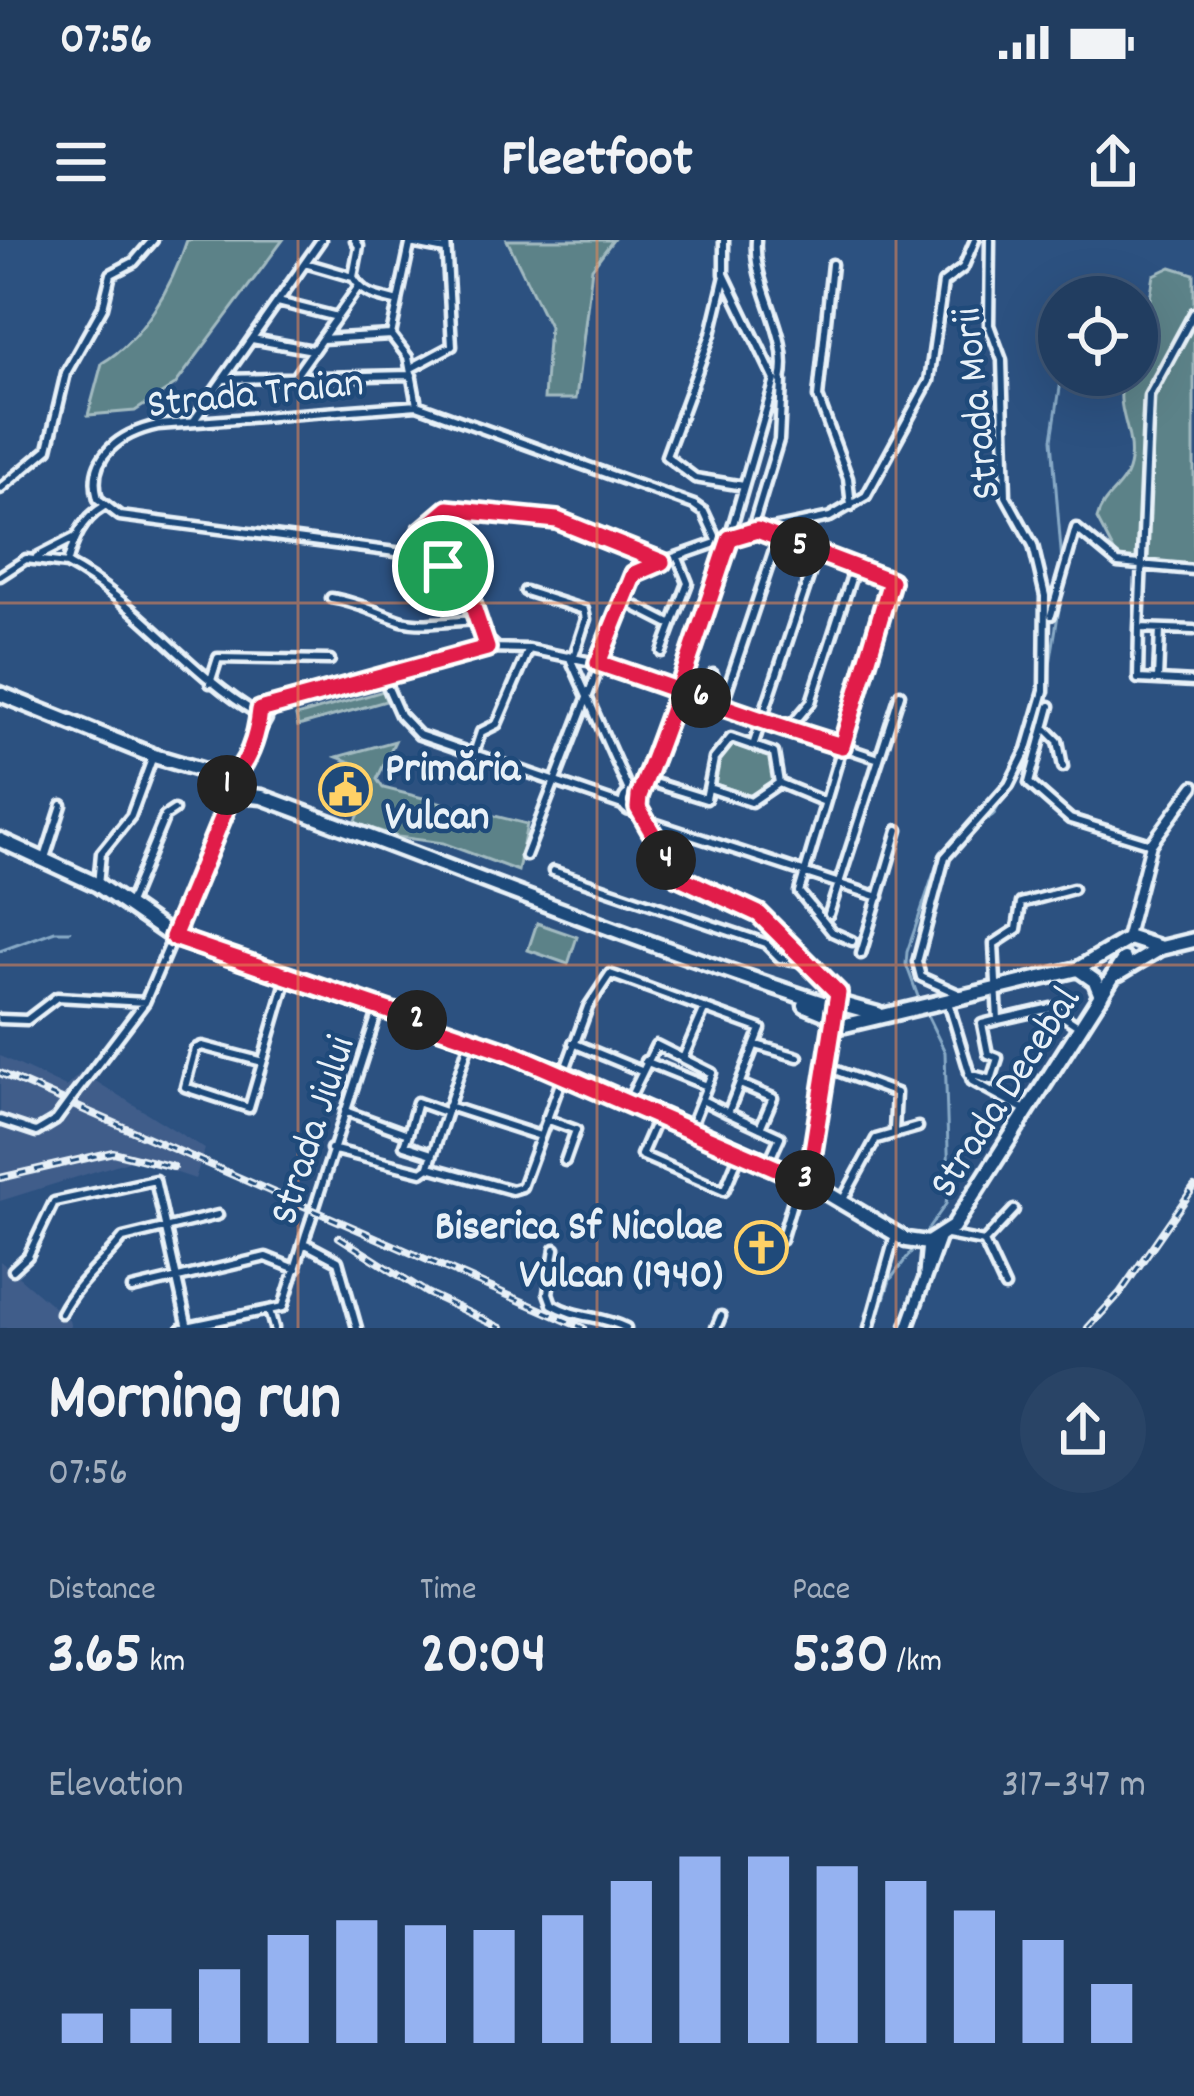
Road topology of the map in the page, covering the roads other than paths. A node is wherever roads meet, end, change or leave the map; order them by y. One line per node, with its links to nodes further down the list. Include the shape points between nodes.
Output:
1 (153, 240): 31 (street, via 111,274 104,308 66,373 48,449)
2 (321, 240): 11 (street)
3 (356, 240): 14 (street)
4 (446, 240): 10 (street)
5 (724, 240): 13 (street)
6 (756, 240): 27 (street, via 782,345)
7 (975, 240): 32 (street, via 963,268 943,283 935,360 918,407 875,484)
8 (991, 240): 55 (street, Strada Morii, via 989,325 1002,360 1006,496 1033,545)
9 (411, 242): 10 (street); 17 (street)
10 (445, 250): 24 (street, via 452,346)
11 (305, 263): 14 (street); 16 (street)
12 (832, 264): 32 (street, via 818,397)
13 (725, 276): 27 (street); 30 (street, via 666,456 695,478)
14 (353, 277): 15 (street)
15 (358, 286): 17 (street); 19 (street)
16 (278, 302): 19 (street); 21 (street)
17 (398, 302): 20 (street)
18 (1194, 313): 49 (street, via 1150,391)
19 (337, 317): 22 (street)
20 (391, 335): 22 (street); 24 (street)
21 (252, 339): 23 (street); 26 (street)
22 (321, 340): 23 (street)
23 (313, 350): 25 (street)
24 (412, 372): 25 (street); 28 (street)
25 (294, 378): 26 (street)
26 (224, 379): 29 (street)
27 (778, 381): 30 (street); 34 (street, via 779,440)
28 (417, 405): 29 (street, Strada Traian); 38 (street, Strada Traian, via 694,505)
29 (194, 421): 33 (street, Strada Traian, via 141,428 111,445 95,482)
30 (745, 486): 36 (street)
31 (0, 488)
32 (850, 506): 34 (street, via 818,521)
33 (103, 507): 35 (street); 39 (street, via 128,518)
34 (754, 531): 36 (street); 37 (street)
35 (74, 538): 42 (street); 47 (street)
36 (730, 538): 38 (street); 41 (street)
37 (778, 538): 40 (street); 77 (street)
38 (719, 544): 41 (street, Strada Traian); 43 (street)
39 (415, 553): 46 (street, via 421,532 448,509 557,520); 56 (street, via 449,570)
40 (817, 553): 48 (street); 82 (street)
41 (724, 555): 72 (street)
42 (37, 556): 45 (street); 47 (street)
43 (678, 558): 46 (street); 57 (street, via 688,583)
44 (0, 559): 45 (street)
45 (15, 561): 51 (street)
46 (662, 562): 54 (street, via 638,569)
47 (67, 563): 71 (street)
48 (855, 566): 83 (street, via 812,701); 86 (street, via 892,587)
49 (1142, 566): 50 (street); 55 (street, via 1114,561 1076,528); 58 (street)
50 (1194, 570)
51 (0, 576)
52 (525, 591): 64 (street, via 584,610)
53 (331, 598): 56 (street, via 403,621)
54 (625, 601): 57 (street); 66 (street)
55 (1049, 619): 90 (street, Strada Morii, via 1044,692)
56 (479, 620): 61 (street)
57 (672, 626): 63 (street)
58 (1138, 628): 59 (street); 69 (street, via 1138,679)
59 (1160, 628): 60 (street); 69 (street)
60 (1194, 630)
61 (491, 646): 62 (street); 68 (street)
62 (529, 650): 64 (street); 88 (street, via 497,724 481,732)
63 (662, 652)
64 (572, 657): 66 (street); 73 (street)
65 (330, 660): 71 (street, via 218,658)
66 (598, 663): 72 (street); 73 (street)
67 (713, 674): 76 (street)
68 (384, 680): 79 (street); 88 (street, via 419,735)
69 (1158, 680): 70 (street)
70 (1194, 682)
71 (210, 683): 79 (street)
72 (678, 689): 76 (street); 92 (street)
73 (586, 693): 80 (street); 81 (street)
74 (0, 694): 87 (main road)
75 (900, 694): 89 (street)
76 (700, 697): 77 (street)
77 (722, 705): 82 (street)
78 (1051, 706): 84 (street)
79 (264, 714): 95 (street)
80 (577, 714): 81 (street); 93 (street)
81 (594, 714): 98 (street)
82 (762, 721): 83 (street); 85 (street)
83 (788, 729): 86 (street)
84 (1045, 729): 90 (street); 91 (street, via 1058,741)
85 (754, 745): 94 (street, via 777,758); 97 (street, via 725,741)
86 (842, 746): 89 (street); 99 (street)
87 (154, 755): 95 (main road); 113 (street, via 131,816 101,853)
88 (473, 756): 93 (street)
89 (879, 759): 112 (street)
90 (1026, 765): 107 (street, via 1030,783 1070,819); 128 (street, Strada Morii, via 943,863 917,962 921,977)
91 (1063, 767)
92 (645, 780): 97 (street, via 696,800); 98 (street)
93 (552, 783): 101 (street); 108 (street)
94 (779, 784): 97 (street, via 751,802); 99 (street)
95 (236, 785): 118 (street); 132 (main road, via 512,900)
96 (1194, 786): 107 (street)
97 (712, 789)
98 (634, 795): 101 (street); 102 (street)
99 (825, 802): 110 (street)
100 (62, 805): 109 (street)
101 (625, 806): 102 (street)
102 (638, 808): 104 (street)
103 (174, 810): 116 (street)
104 (645, 820): 110 (street); 123 (street, via 677,876 752,909)
105 (898, 830): 115 (street)
106 (0, 840): 109 (main road)
107 (1151, 844): 121 (street)
108 (526, 856)
109 (44, 862): 113 (main road)
110 (804, 868): 112 (street); 120 (street, via 800,897 826,928)
111 (553, 871): 123 (street)
112 (839, 882): 115 (street); 117 (street)
113 (98, 886): 116 (main road)
114 (1072, 889): 126 (street, via 1021,903 1017,929 994,944)
115 (879, 897): 122 (street)
116 (127, 907): 118 (main road)
117 (829, 914)
118 (173, 937): 125 (main road); 129 (street)
119 (1194, 940): 121 (main road)
120 (852, 941)
121 (1132, 951): 124 (main road); 127 (main road, Strada Decebal)
122 (861, 954)
123 (809, 962): 132 (street)
124 (1078, 969): 126 (main road); 127 (main road)
125 (287, 978): 130 (main road); 142 (street)
126 (996, 987): 128 (main road); 134 (street)
127 (1101, 997): 135 (main road, Strada Decebal)
128 (948, 999): 132 (main road, via 878,1014); 146 (street)
129 (145, 1002): 133 (street, via 57,998 27,1020); 157 (street, bridge, via 56,1120 36,1132)
130 (380, 1008): 136 (main road); 152 (street, Strada Jiului)
131 (705, 1008): 137 (street, via 610,974); 138 (street, via 761,1029); 139 (street)
132 (841, 1012): 143 (street)
133 (0, 1019)
134 (998, 1020): 135 (street, via 1051,1008); 146 (street, via 982,1024 988,1054 998,1058 991,1080)
135 (1081, 1028): 153 (main road, Strada Decebal)
136 (471, 1038): 145 (main road); 151 (street)
137 (573, 1043): 144 (street); 145 (street)
138 (756, 1045): 140 (street); 147 (street)
139 (684, 1056): 141 (street, via 656,1045); 148 (street, via 710,1069)
140 (798, 1057)
141 (645, 1060): 144 (street); 148 (street)
142 (259, 1061): 142 (street, via 202,1046 184,1087 249,1108)
143 (829, 1068): 161 (street, via 896,1094); 170 (street)
144 (641, 1071): 150 (street)
145 (562, 1072): 150 (main road); 156 (street)
146 (970, 1078): 153 (street)
147 (740, 1084): 154 (street); 159 (street, via 773,1098)
148 (707, 1086): 149 (street)
149 (702, 1100): 154 (street); 160 (street)
150 (628, 1102): 155 (main road)
151 (447, 1109): 162 (street, via 418,1102); 163 (street); 166 (street)
152 (345, 1111): 162 (street); 164 (street, Strada Jiului)
153 (1028, 1111): 178 (main road, Strada Decebal)
154 (728, 1113): 159 (street)
155 (658, 1115): 160 (main road); 165 (street, via 641,1155 724,1191)
156 (546, 1119): 163 (street); 167 (street, via 576,1130)
157 (0, 1120)
158 (917, 1127): 161 (street)
159 (760, 1128): 168 (street, via 780,1137)
160 (690, 1129): 165 (main road)
161 (893, 1133): 171 (street, via 876,1139)
162 (408, 1134): 166 (street, via 404,1145)
163 (540, 1136): 169 (street, via 518,1190)
164 (332, 1149): 169 (street, via 422,1172); 176 (street, Strada Jiului, bridge)
165 (741, 1151): 168 (main road)
166 (432, 1154): 169 (street)
167 (565, 1161)
168 (769, 1162): 170 (main road)
169 (429, 1167)
170 (804, 1179): 171 (main road); 177 (street)
171 (840, 1205): 175 (main road)
172 (1014, 1210): 179 (street)
173 (218, 1215): 174 (street)
174 (166, 1228): 182 (street, via 155,1180 54,1202); 183 (street); 187 (street, via 119,1241)
175 (895, 1235): 178 (main road); 194 (street)
176 (305, 1238): 181 (street, Strada Jiului); 191 (street, via 338,1261)
177 (781, 1240)
178 (930, 1241): 179 (street); 195 (main road)
179 (984, 1242): 184 (street)
180 (555, 1249): 192 (street, via 552,1304)
181 (296, 1269): 183 (street, via 266,1257); 186 (street, Strada Jiului, via 283,1307)
182 (13, 1270)
183 (177, 1280): 185 (street); 189 (street)
184 (1004, 1287)
185 (132, 1289)
186 (269, 1310): 189 (street); 190 (street)
187 (61, 1313)
188 (721, 1316): 193 (street)
189 (186, 1328)
190 (274, 1328)
191 (357, 1328)
192 (626, 1328)
193 (716, 1328)
194 (869, 1328)
195 (907, 1328)

